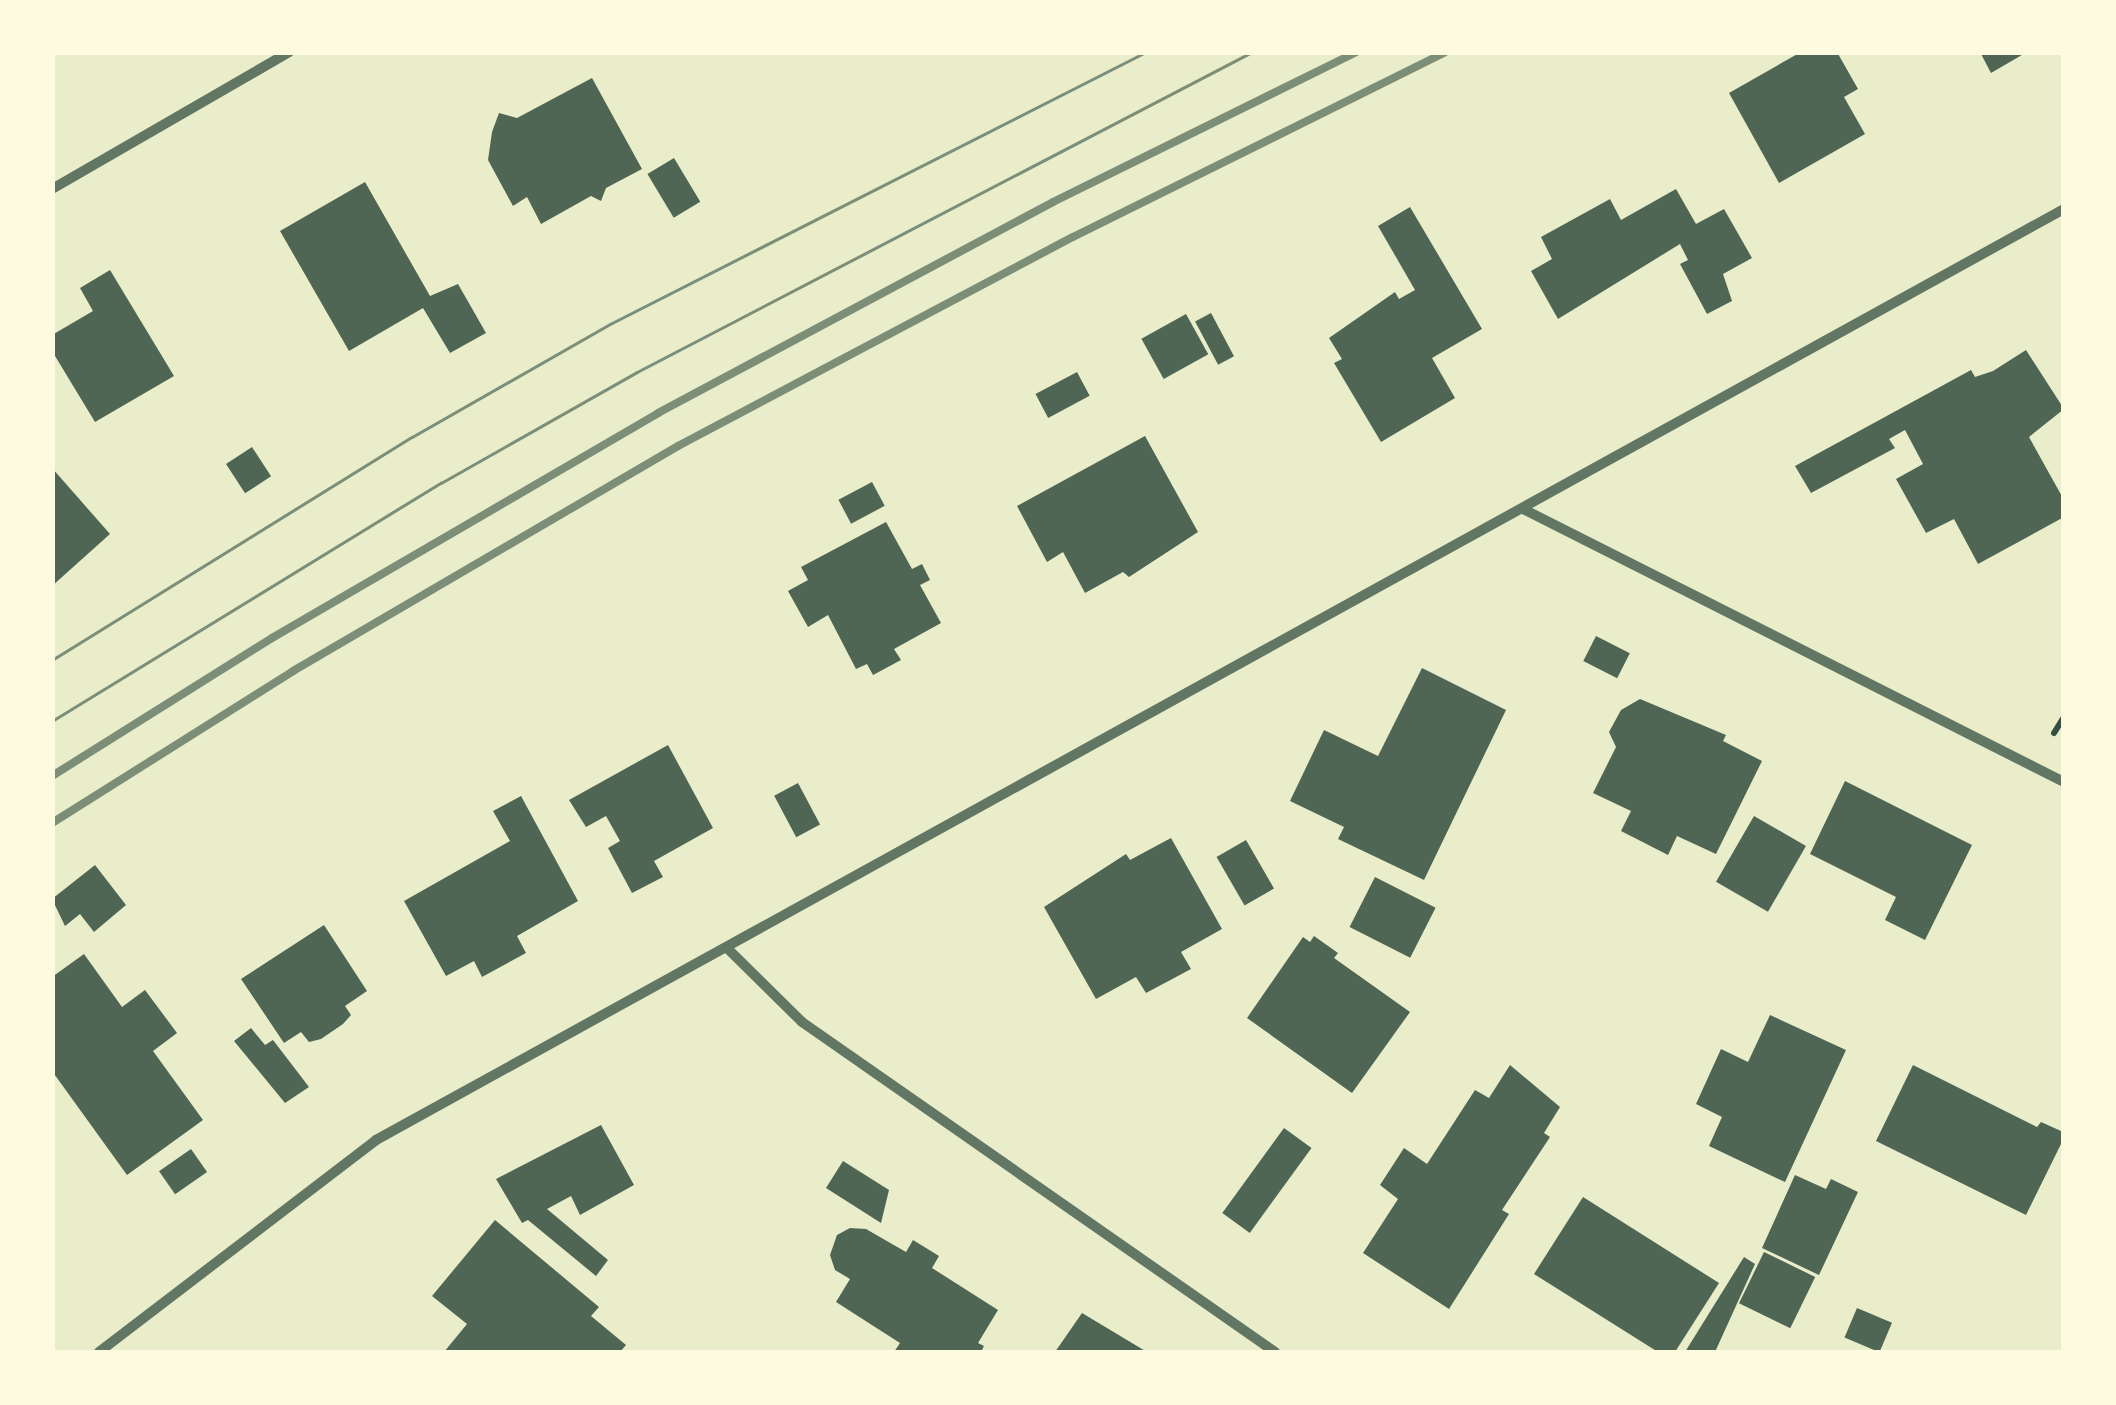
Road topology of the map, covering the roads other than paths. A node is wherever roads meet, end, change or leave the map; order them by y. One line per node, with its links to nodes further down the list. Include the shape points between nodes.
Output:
1 (289, 52): 2 (street)
2 (52, 189)
3 (2064, 209): 4 (street)
4 (1525, 510): 5 (street); 6 (street)
5 (2064, 782)
6 (728, 949): 7 (street, via 659,978 376,1140); 8 (street, via 802,1022)
7 (99, 1352)
8 (1276, 1352)

